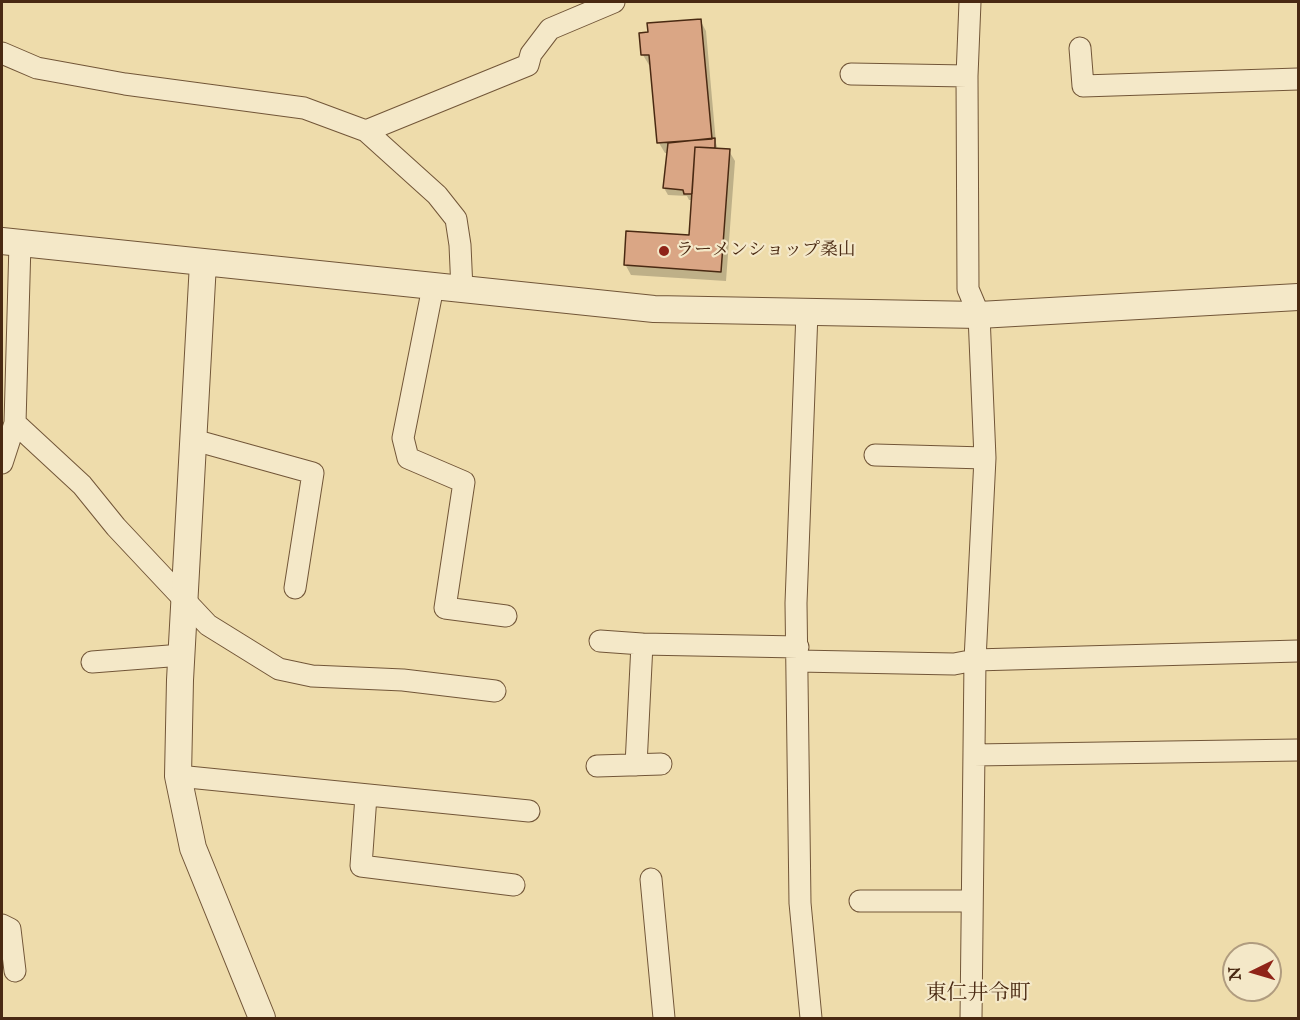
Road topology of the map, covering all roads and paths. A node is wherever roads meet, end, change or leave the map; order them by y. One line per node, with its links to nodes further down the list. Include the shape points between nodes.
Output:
1 (614, 2): 8 (street, via 550,29 531,54 528,65)
2 (970, 2): 6 (street)
3 (1080, 48): 7 (street, via 1083,86)
4 (2, 53): 8 (street, via 37,68 304,108)
5 (851, 74): 6 (street)
6 (967, 76): 15 (street, via 968,290)
7 (1299, 79)
8 (366, 131): 12 (street, via 437,195 456,219)
9 (11, 242): 10 (street); 16 (street)
10 (203, 263): 11 (street); 17 (street)
11 (434, 287): 12 (street); 23 (street, via 403,438 408,459 464,482 445,608)
12 (462, 290): 14 (street, via 654,309)
13 (1299, 297): 15 (street)
14 (807, 312): 15 (street); 27 (street, via 796,603)
15 (979, 315): 19 (street)
16 (15, 423): 20 (street); 22 (street, via 82,485)
17 (194, 440): 21 (street, via 313,473); 22 (street)
18 (875, 455): 19 (street)
19 (985, 458): 29 (street)
20 (2, 463)
21 (295, 588)
22 (185, 600): 28 (street); 31 (street, via 208,625 279,669 312,676 403,680)
23 (506, 616)
24 (600, 641): 25 (street)
25 (642, 644): 27 (street); 35 (street)
26 (1299, 651): 29 (street)
27 (798, 654): 29 (street, via 954,664); 48 (street, via 800,903)
28 (182, 655): 30 (street); 37 (street)
29 (975, 660): 33 (street)
30 (92, 662)
31 (495, 691)
32 (1299, 750): 33 (street)
33 (974, 755): 43 (street)
34 (662, 764): 35 (street)
35 (636, 765): 36 (street)
36 (597, 766)
37 (178, 776): 38 (street); 46 (street, via 193,848)
38 (366, 796): 39 (street); 41 (street, via 361,866)
39 (529, 811)
40 (651, 879): 47 (street)
41 (514, 885)
42 (860, 901): 43 (street)
43 (972, 901): 49 (street)
44 (2, 925): 45 (street, via 10,929)
45 (15, 971)
46 (262, 1018)
47 (664, 1018)
48 (811, 1018)
49 (970, 1018)

